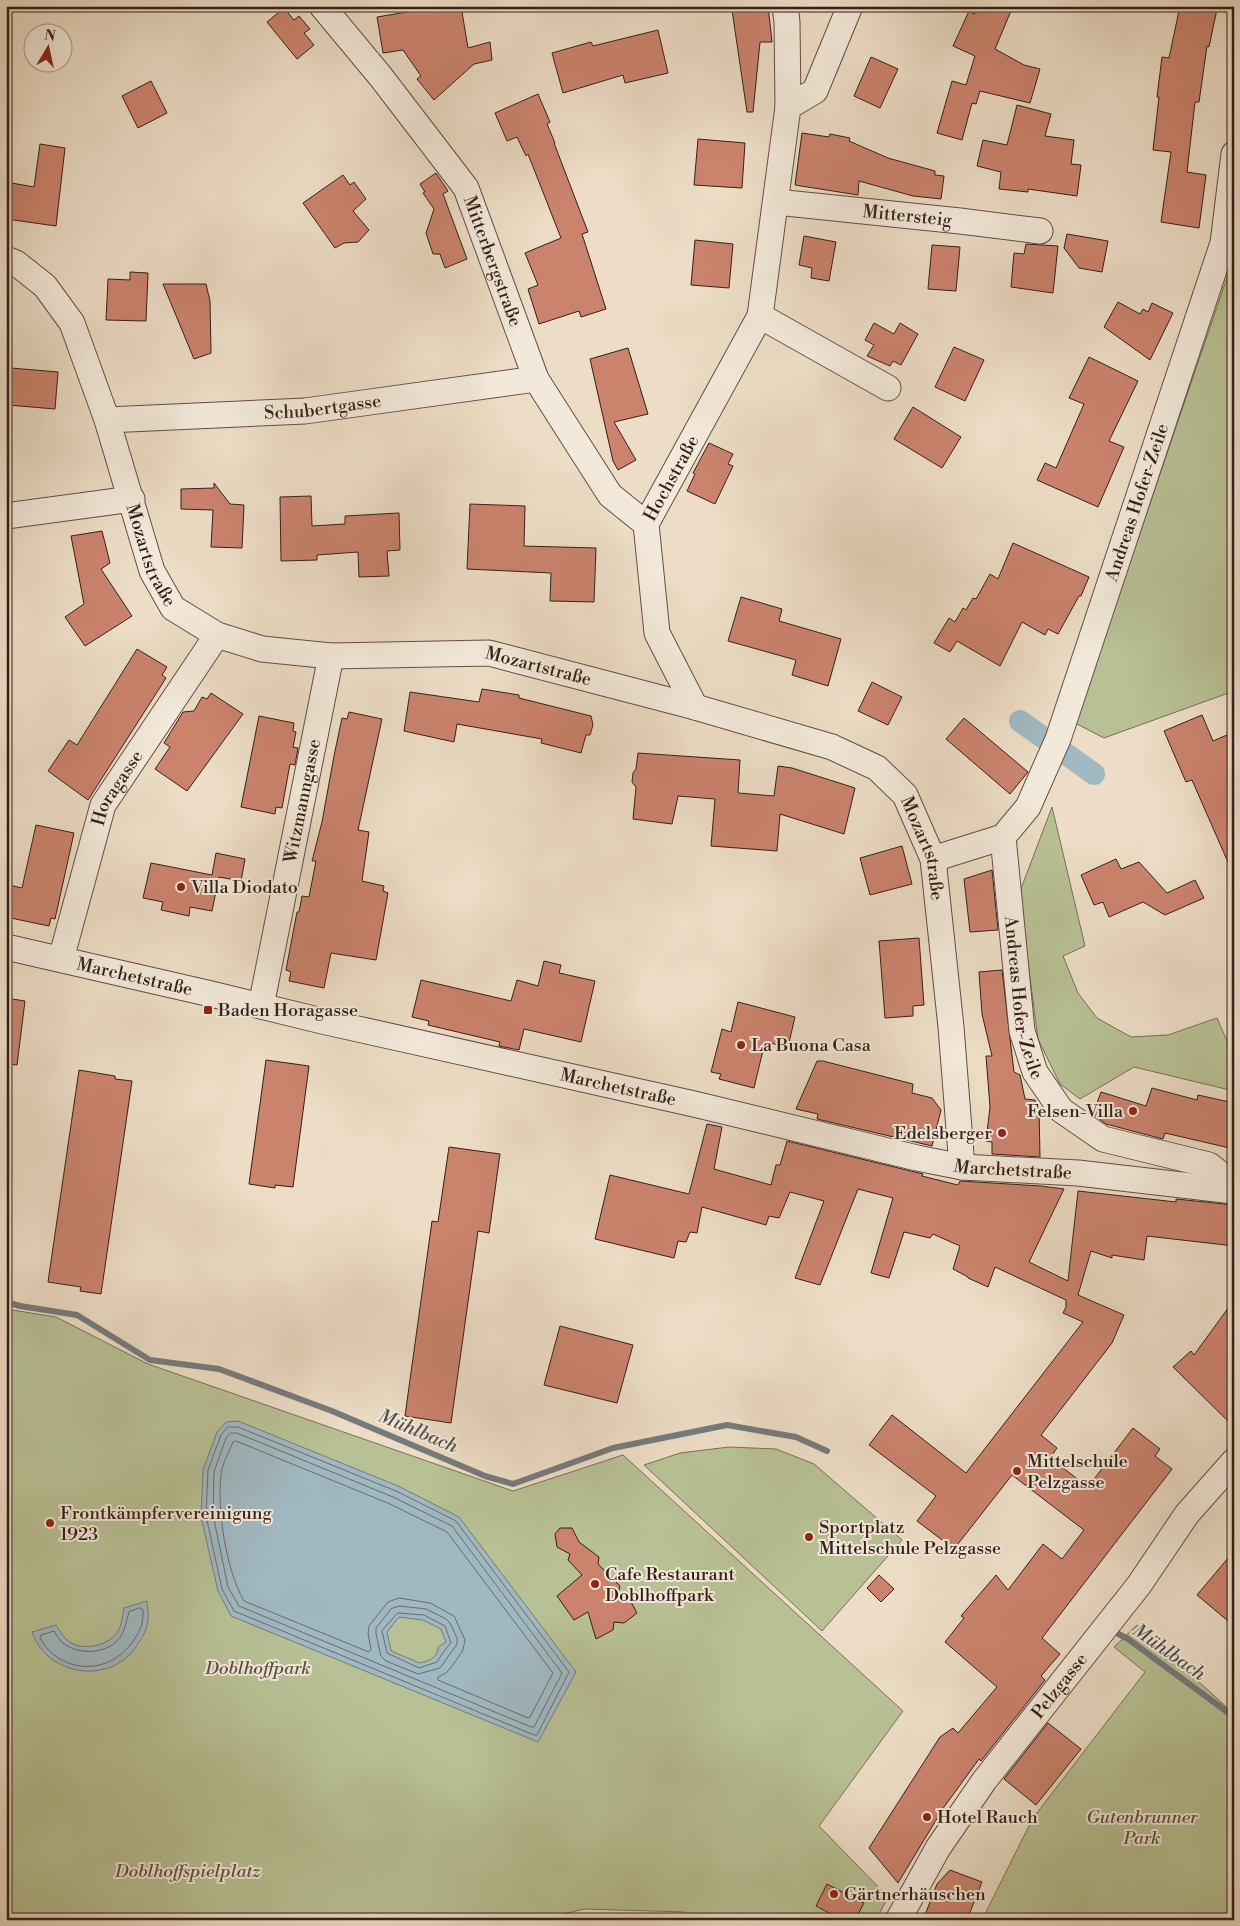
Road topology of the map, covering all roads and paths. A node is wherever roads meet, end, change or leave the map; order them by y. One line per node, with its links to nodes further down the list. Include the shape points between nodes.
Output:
1 (322, 6): 10 (street, Mitterbergstraße, via 466,188)
2 (785, 6): 4 (street, Hochstraße)
3 (850, 6): 4 (street, via 815,91)
4 (788, 108): 6 (street, Hochstraße)
5 (1234, 154): 19 (street, Andreas Hofer-Zeile, via 1223,243 1065,722 1028,806)
6 (776, 202): 7 (street, Mittersteig); 9 (street, Hochstraße)
7 (1040, 231)
8 (6, 259): 12 (street, Mozartstraße, via 45,286 72,323)
9 (760, 316): 11 (street); 15 (street, Hochstraße)
10 (536, 379): 12 (street, Schubertgasse, via 305,412); 15 (street, Mitterbergstraße, via 610,494)
11 (888, 388)
12 (107, 420): 13 (street, Mozartstraße)
13 (132, 499): 14 (street); 16 (street, Mozartstraße, via 152,571 173,608)
14 (6, 516)
15 (646, 524): 18 (street, Hochstraße, via 657,633)
16 (217, 635): 17 (street, Mozartstraße, via 262,649); 22 (street, Horagasse, via 103,805)
17 (331, 656): 18 (street, Mozartstraße, via 489,653); 23 (street, Witzmanngasse)
18 (694, 706): 20 (street, Mozartstraße, via 832,747 877,768 905,795)
19 (1003, 837): 20 (street); 25 (street, Andreas Hofer-Zeile, via 1022,1032 1035,1072 1061,1110 1104,1139 1209,1165)
20 (933, 859): 24 (street, Mozartstraße)
21 (6, 947): 22 (street, Marchetstraße)
22 (61, 960): 23 (street, Marchetstraße)
23 (260, 1006): 24 (street, Marchetstraße)
24 (962, 1167): 26 (street, Marchetstraße, via 1078,1173)
25 (1234, 1185)
26 (1234, 1192)
27 (1234, 1460): 28 (street, Pelzgasse, via 1186,1514 1139,1585 984,1782 938,1848)
28 (898, 1920)

